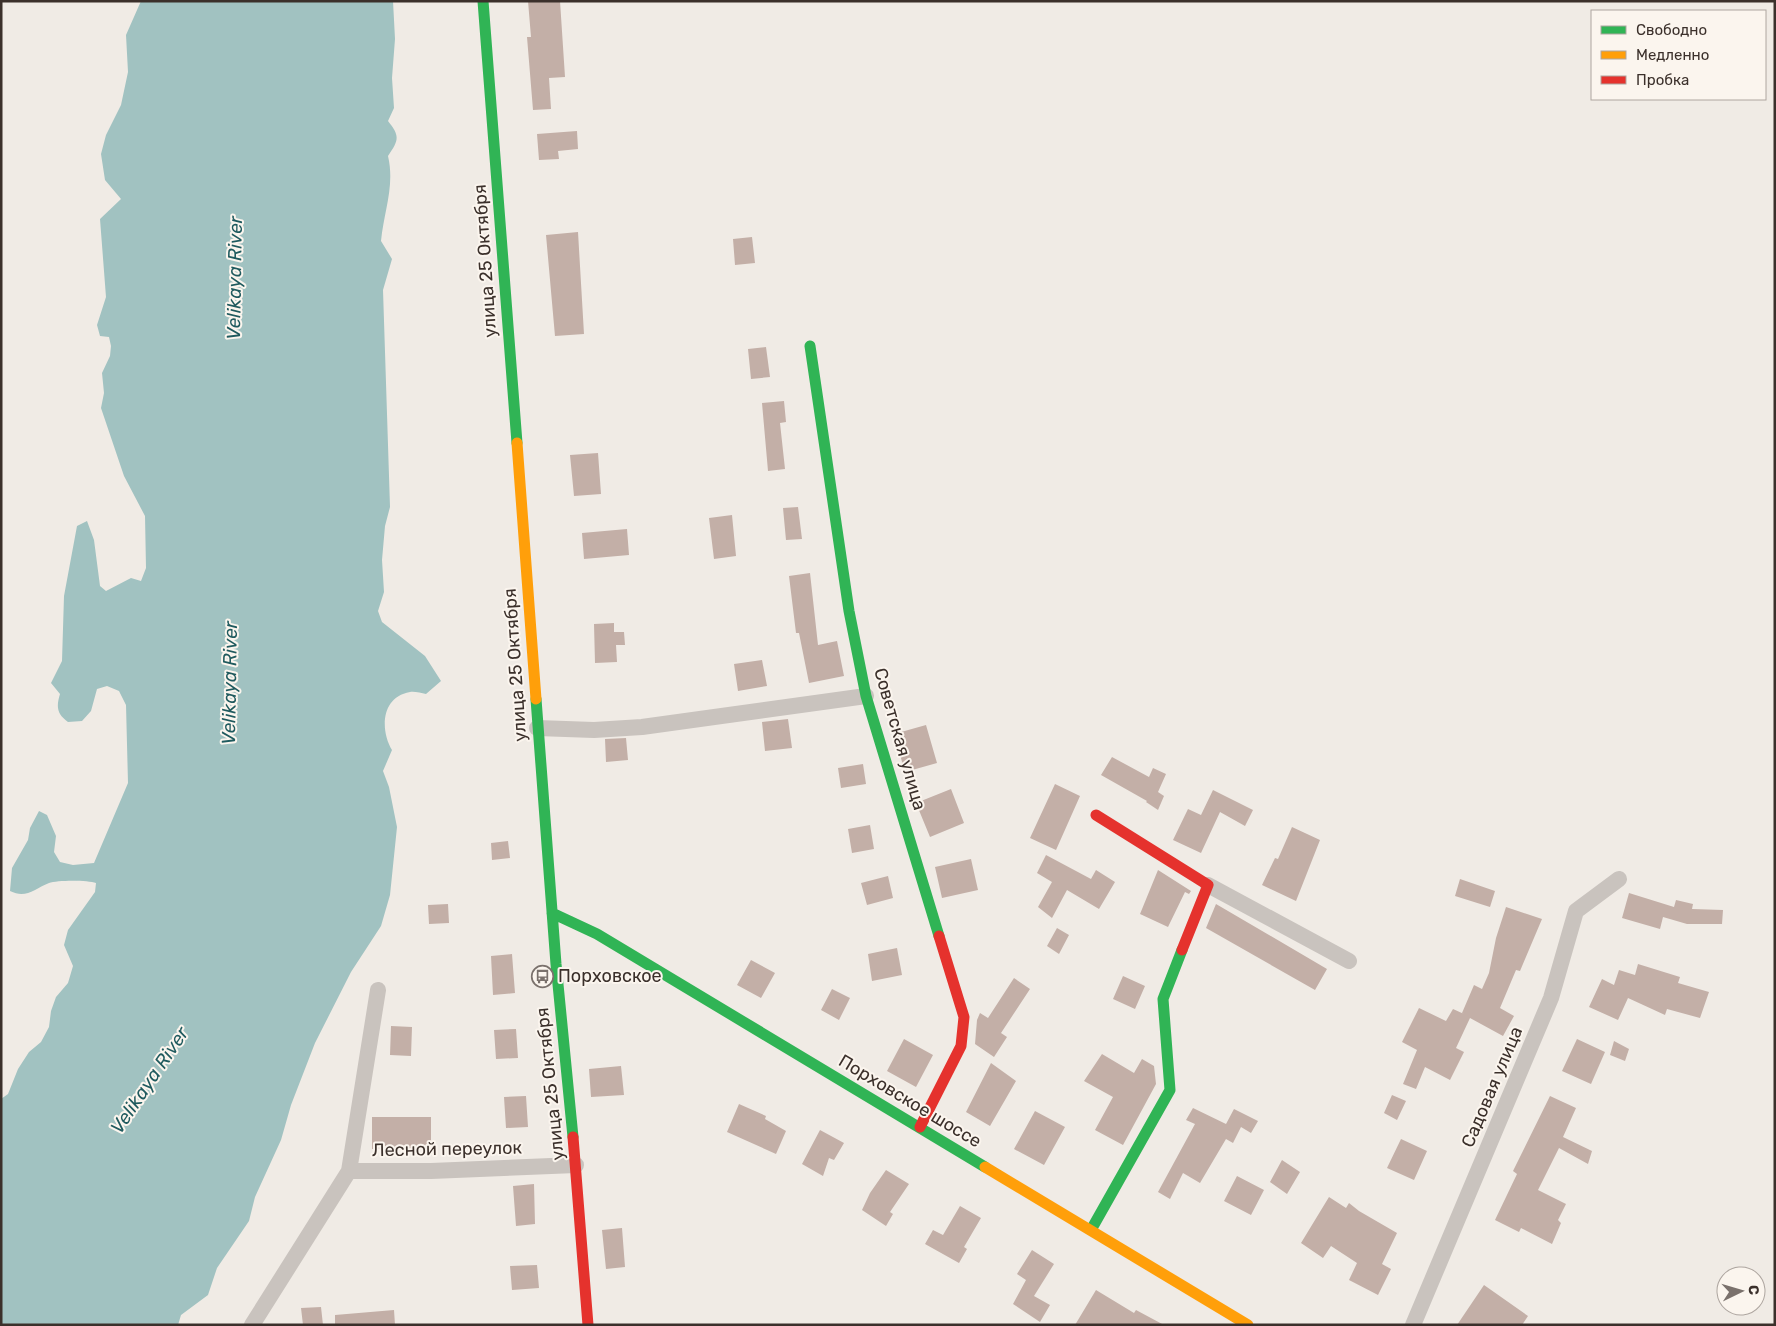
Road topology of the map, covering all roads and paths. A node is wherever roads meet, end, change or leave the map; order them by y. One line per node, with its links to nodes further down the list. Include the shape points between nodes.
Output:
1 (484, 1): 4 (main road, улица 25 Октября)
2 (810, 346): 3 (main road, Советская улица, via 849,612)
3 (866, 696): 4 (street, via 642,726 594,730); 11 (main road, Советская улица, via 964,1017 961,1046)
4 (537, 728): 8 (main road, улица 25 Октября)
5 (1096, 815): 7 (main road)
6 (1619, 879): 18 (street, Садовая улица, via 1576,911 1551,998)
7 (1208, 885): 9 (street); 14 (main road, via 1163,999 1170,1090)
8 (552, 913): 11 (main road, Порховское шоссе, via 596,934); 12 (main road, улица 25 Октября)
9 (1349, 961)
10 (378, 990): 13 (street, Лесной переулок)
11 (920, 1127): 14 (main road, Порховское шоссе)
12 (576, 1165): 13 (street, Лесной переулок); 16 (main road, улица 25 Октября)
13 (349, 1171): 15 (street, Лесной переулок)
14 (1091, 1230): 17 (main road, Порховское шоссе)
15 (252, 1325)
16 (588, 1325)
17 (1248, 1325)
18 (1413, 1325)

